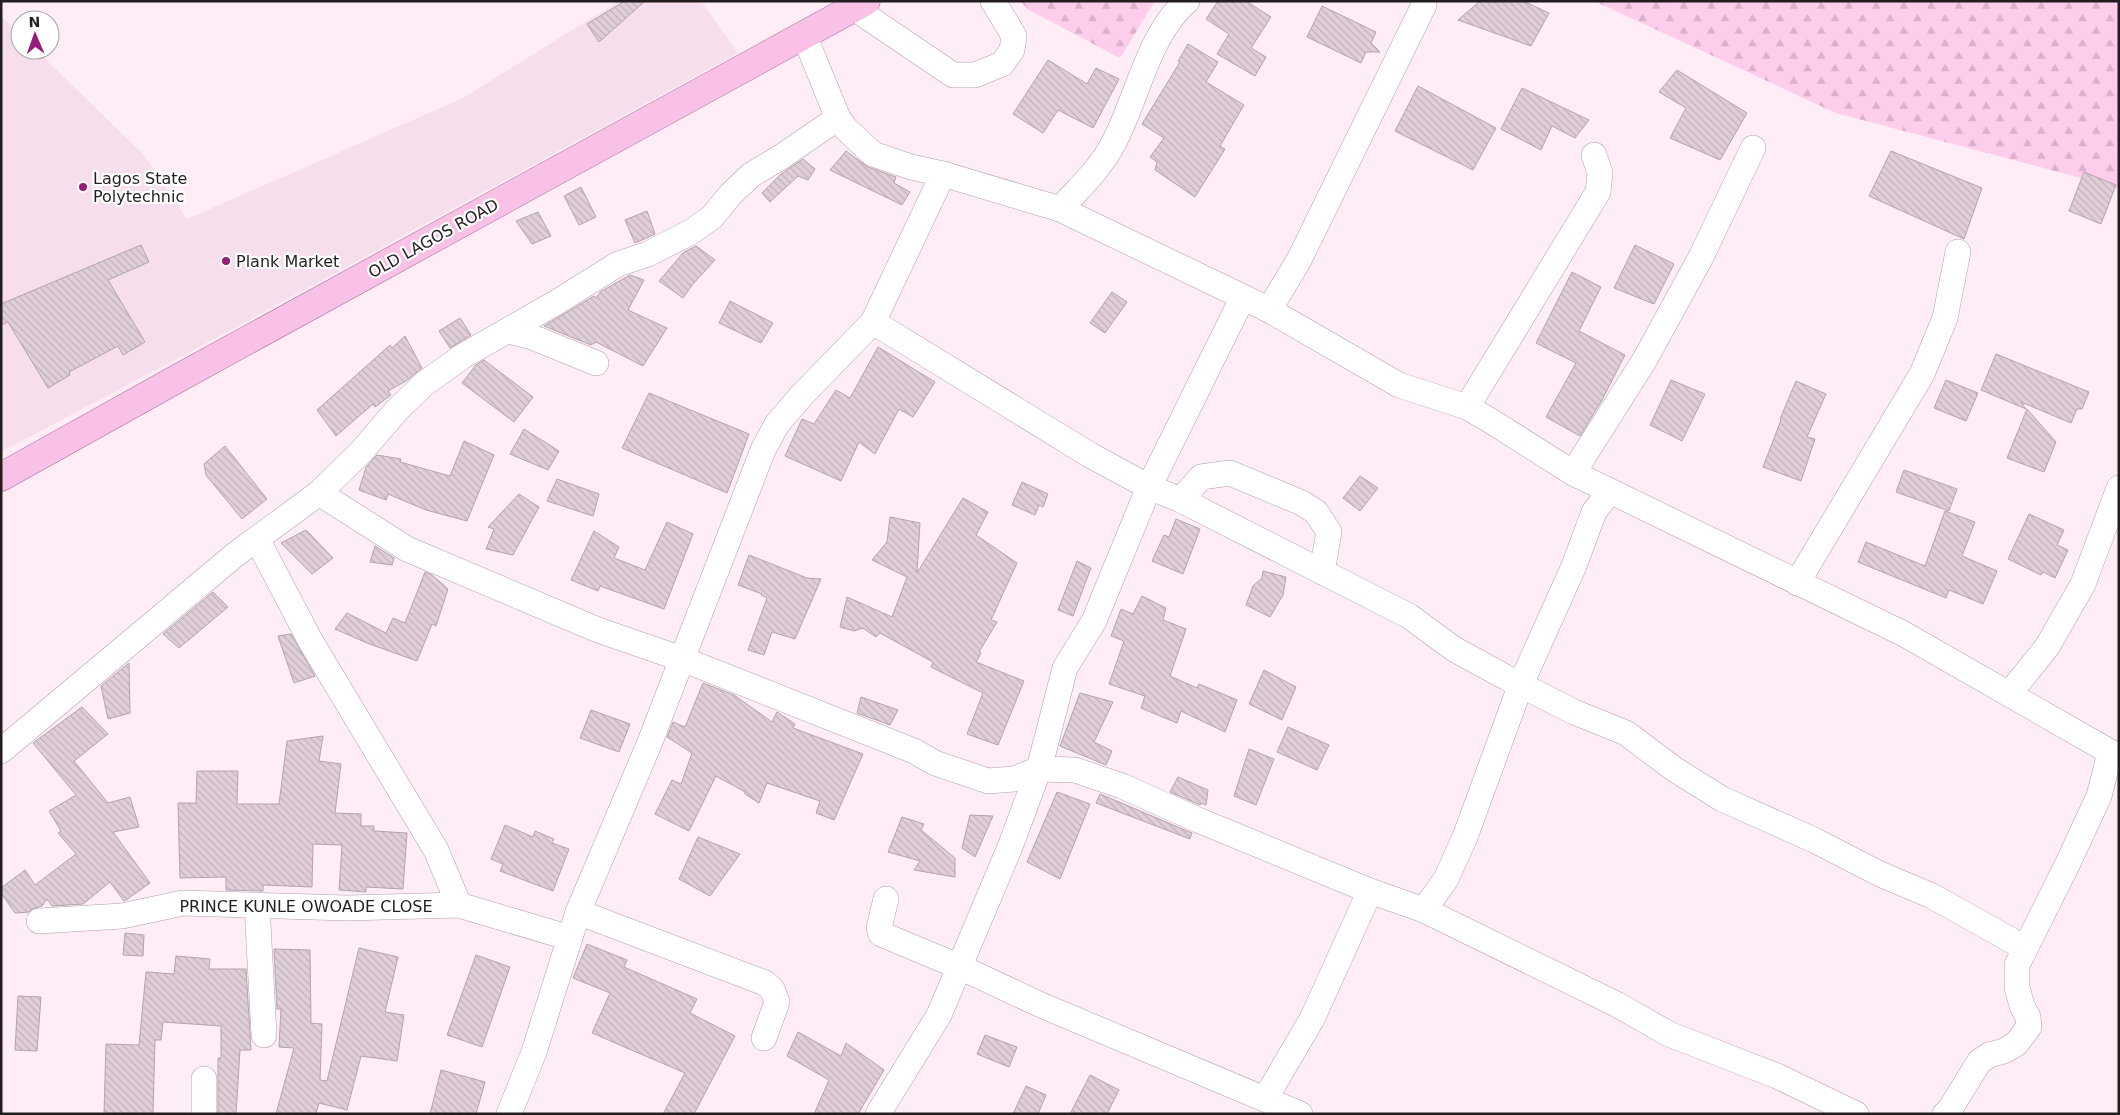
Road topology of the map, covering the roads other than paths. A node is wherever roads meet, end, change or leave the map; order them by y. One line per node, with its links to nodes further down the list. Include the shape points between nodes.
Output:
1 (993, 1): 3 (street, via 1014,36 1012,50 1002,64 975,75 953,75)
2 (1187, 1): 10 (street, via 1167,25 1155,47 1114,143 1098,168)
3 (860, 5): 5 (main road, OLD LAGOS ROAD)
4 (1424, 5): 13 (street, via 1299,260)
5 (804, 35): 6 (street); 19 (main road, OLD LAGOS ROAD)
6 (838, 118): 9 (street, via 873,154); 15 (street, via 751,175 712,217 691,232 648,254 618,264)
7 (1753, 148): 18 (street, via 1701,257 1644,361)
8 (1594, 156): 17 (street, via 1600,173 1598,192)
9 (943, 174): 10 (street); 14 (street)
10 (1060, 209): 12 (street)
11 (1958, 252): 27 (street, via 1945,318 1922,374)
12 (1243, 297): 13 (street); 20 (street)
13 (1269, 310): 17 (street, via 1399,385)
14 (873, 322): 20 (street, via 1090,455); 28 (street, via 777,424 763,450)
15 (509, 331): 16 (street, via 532,336); 23 (street, via 463,356 424,384)
16 (596, 363)
17 (1466, 407): 18 (street)
18 (1572, 473): 22 (street)
19 (1, 477)
20 (1149, 487): 24 (street); 33 (street, via 1094,621 1065,668)
21 (2119, 488): 30 (street, via 2082,584 2047,647)
22 (1610, 491): 27 (street); 29 (street, via 1594,512 1574,566)
23 (319, 493): 25 (street); 28 (street, via 407,550 598,630)
24 (1181, 500): 26 (street); 26 (street, via 1201,477 1230,473 1302,503 1316,512 1329,532)
25 (257, 540): 31 (street); 37 (street, via 311,642 436,850)
26 (1322, 572): 29 (street, via 1409,616 1454,650)
27 (1797, 583): 30 (street, via 1904,634)
28 (682, 659): 33 (street, via 968,775 988,781 1014,779); 39 (street)
29 (1521, 684): 38 (street, via 1465,837 1446,879); 42 (street, via 1574,712 1626,733 1722,799 1932,896)
30 (2009, 694): 32 (street)
31 (1, 751)
32 (2114, 755): 42 (street, via 2099,796)
33 (1039, 769): 34 (street, via 1075,770 1122,786); 43 (street)
34 (1370, 891): 38 (street); 47 (street, via 1312,1020)
35 (886, 899): 43 (street, via 879,928 881,934)
36 (257, 905): 37 (street, PRINCE KUNLE OWOADE CLOSE, via 347,908); 40 (street, PRINCE KUNLE OWOADE CLOSE, via 184,903 122,916); 44 (street)
37 (460, 905): 41 (street, PRINCE KUNLE OWOADE CLOSE)
38 (1424, 910): 52 (street, via 1616,1004 1669,1034 1777,1076)
39 (578, 912): 41 (street); 45 (street, via 765,983 772,989 777,1002)
40 (39, 921)
41 (570, 938): 49 (street, via 534,1052)
42 (2025, 948): 53 (street, via 2017,965 2017,987 2029,1027 2016,1044 1979,1062)
43 (960, 967): 47 (street); 50 (street, via 939,1015)
44 (264, 1035)
45 (764, 1038)
46 (204, 1079): 48 (street)
47 (1265, 1100): 51 (street)
48 (204, 1114)
49 (509, 1114)
50 (878, 1114)
51 (1300, 1114)
52 (1856, 1114)
53 (1945, 1114)

